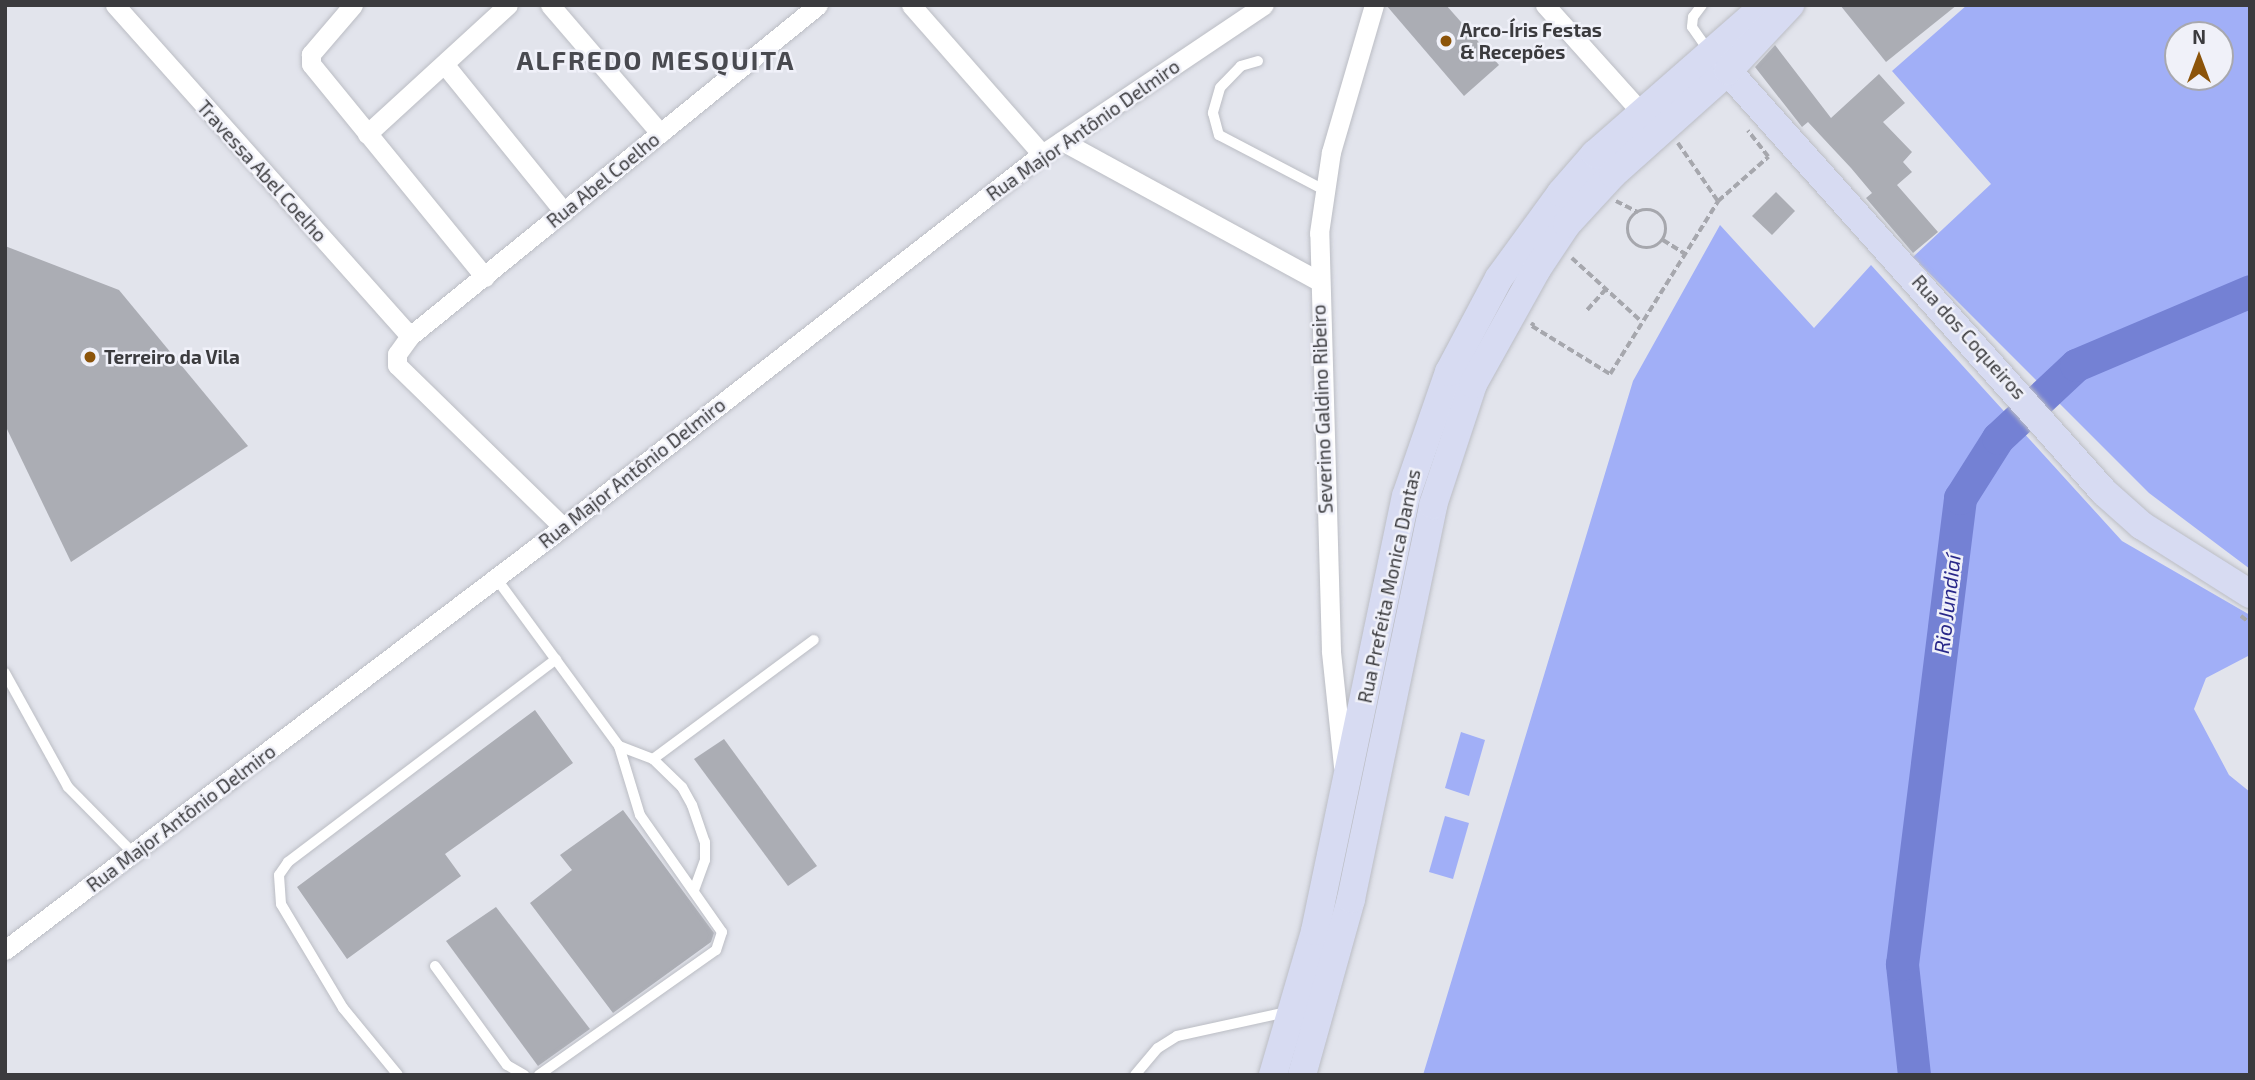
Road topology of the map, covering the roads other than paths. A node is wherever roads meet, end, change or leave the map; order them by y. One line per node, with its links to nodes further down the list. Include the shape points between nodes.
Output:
1 (115, 5): 25 (street, Travessa Abel Coelho)
2 (353, 5): 17 (street, via 311,54 311,64)
3 (508, 5): 15 (street)
4 (550, 5): 18 (street)
5 (818, 5): 18 (street, Rua Abel Coelho)
6 (911, 5): 20 (street)
7 (1264, 5): 19 (street, Rua Major Antônio Delmiro)
8 (1374, 5): 21 (street, Severino Galdino Ribeiro)
9 (1545, 5): 16 (street)
10 (1702, 5): 14 (lane, via 1692,27)
11 (1765, 5): 14 (main road, Rua Prefeita Monica Dantas)
12 (1790, 5): 14 (main road, Rua Prefeita Monica Dantas)
13 (1258, 61): 21 (lane, via 1241,66 1220,88 1213,113 1219,135)
14 (1720, 62): 16 (main road, Rua Prefeita Monica Dantas); 28 (main road, Rua dos Coqueiros, via 2115,503)
15 (445, 65): 17 (street); 22 (street)
16 (1656, 132): 34 (main road, Rua Prefeita Monica Dantas, via 1567,225 1473,384 1433,505)
17 (367, 134): 23 (street)
18 (660, 134): 22 (street, Rua Abel Coelho)
19 (1062, 141): 20 (street, Rua Major Antônio Delmiro); 24 (street)
20 (1042, 154): 26 (street, Rua Major Antônio Delmiro)
21 (1324, 190): 24 (street, Severino Galdino Ribeiro)
22 (565, 212): 23 (street, Rua Abel Coelho)
23 (485, 277): 25 (street, Rua Abel Coelho)
24 (1317, 280): 34 (street, Severino Galdino Ribeiro, via 1331,651)
25 (410, 336): 26 (street, Rua Abel Coelho, via 395,361)
26 (563, 527): 27 (street, Rua Major Antônio Delmiro)
27 (496, 578): 30 (lane); 35 (street, Rua Major Antônio Delmiro)
28 (2250, 594)
29 (814, 640): 33 (lane)
30 (556, 659): 32 (lane); 40 (lane, via 288,862 279,876 281,904 343,1008)
31 (5, 673): 35 (lane, via 68,787)
32 (619, 746): 33 (lane); 36 (lane, via 640,815)
33 (653, 759): 36 (lane, via 682,787 700,822 705,860)
34 (1359, 796): 39 (main road, Rua Prefeita Monica Dantas); 45 (main road, Rua Prefeita Monica Dantas, via 1351,899)
35 (134, 855): 37 (street, Rua Major Antônio Delmiro)
36 (694, 891): 42 (lane, via 721,927 716,950)
37 (5, 950)
38 (435, 967): 41 (lane, via 506,1065)
39 (1295, 1010): 43 (lane, via 1177,1036 1158,1048); 44 (main road, Rua Prefeita Monica Dantas)
40 (398, 1075)
41 (524, 1075)
42 (539, 1075)
43 (1135, 1075)
44 (1273, 1075)
45 (1302, 1075)

